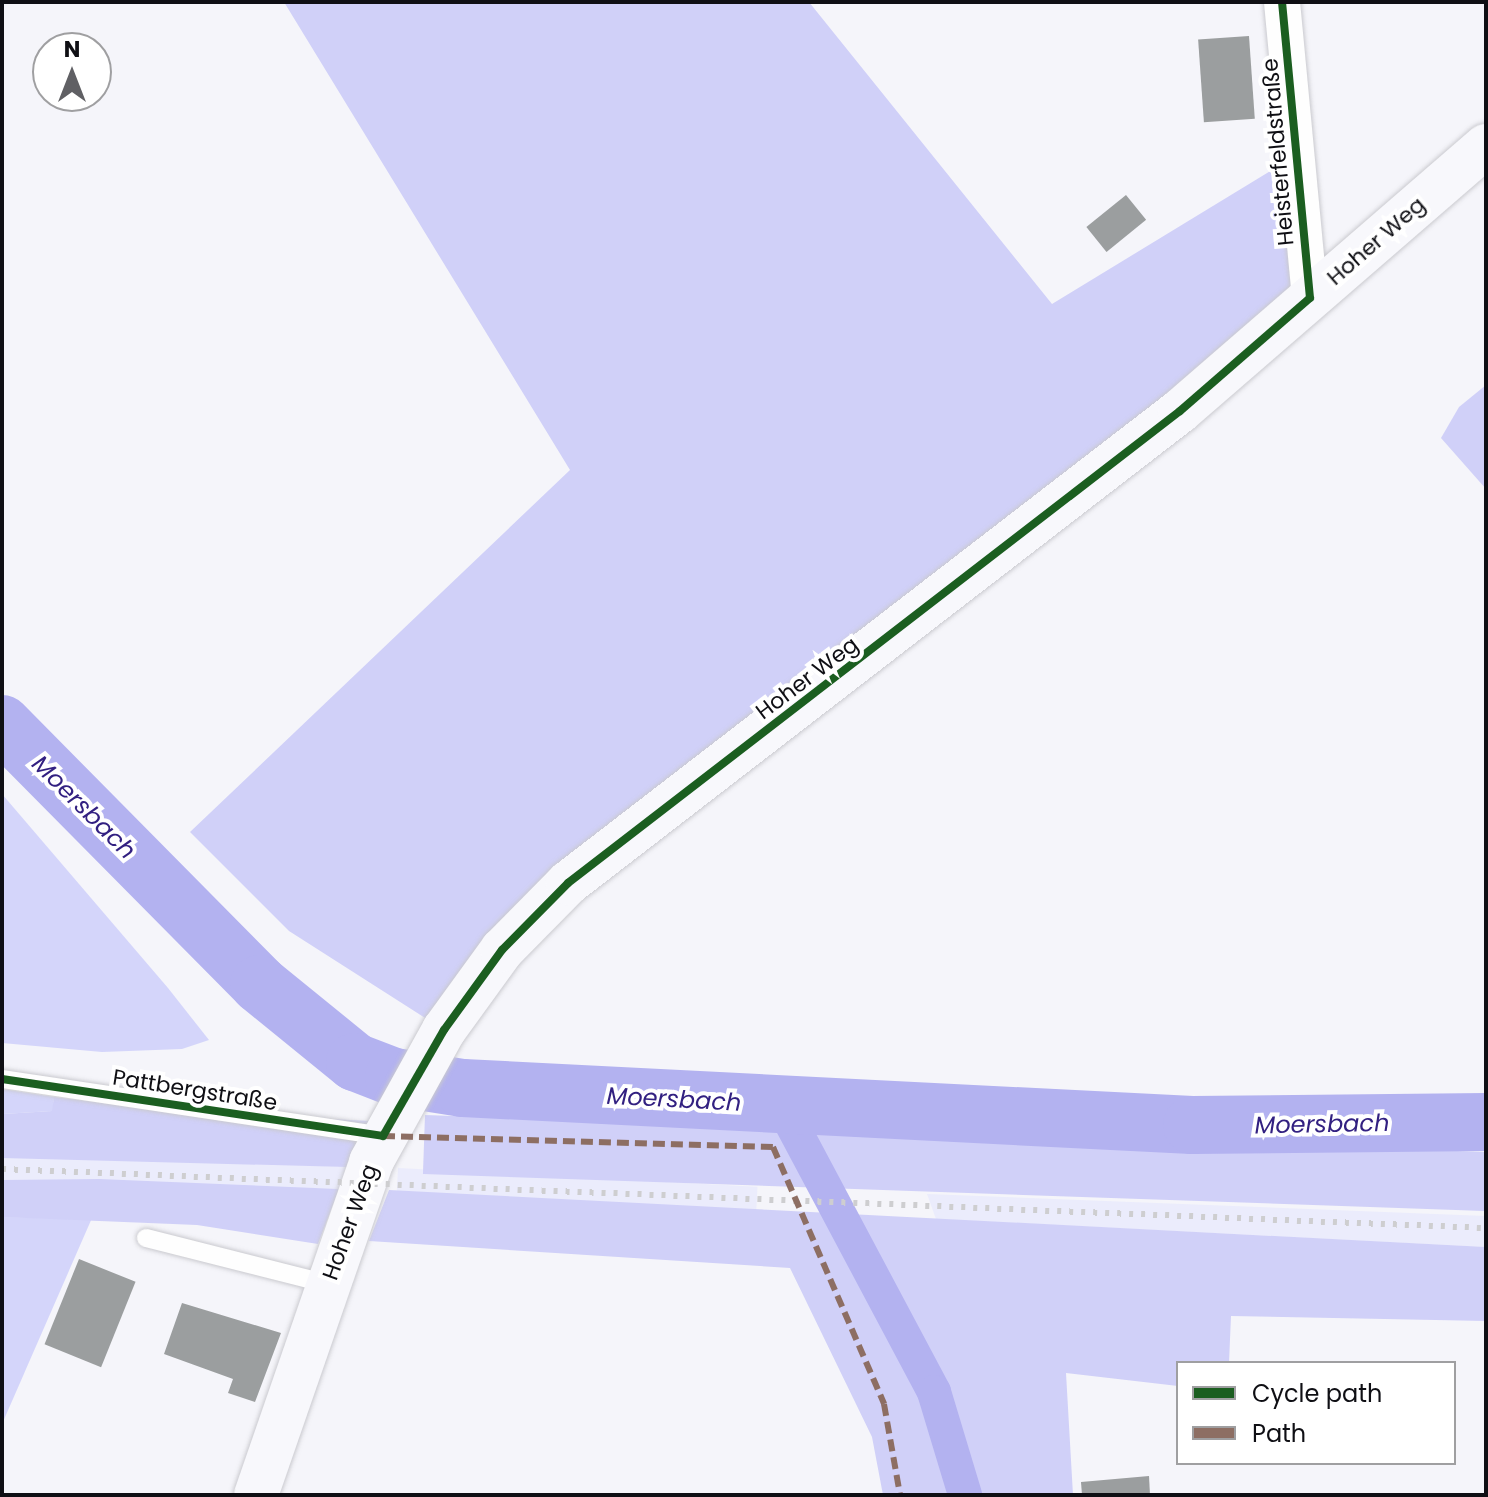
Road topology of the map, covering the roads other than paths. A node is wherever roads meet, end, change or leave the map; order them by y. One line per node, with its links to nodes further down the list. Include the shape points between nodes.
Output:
1 (1282, 2): 3 (street, Heisterfeldstraße)
2 (1486, 146): 3 (main road, Hoher Weg)
3 (1310, 298): 5 (main road, Hoher Weg, via 1156,430 568,883 502,950 432,1051)
4 (2, 1079): 5 (lane, Pattbergstraße)
5 (383, 1136): 7 (main road, Hoher Weg)
6 (146, 1238): 7 (lane)
7 (328, 1284): 8 (main road, Hoher Weg)
8 (256, 1495)

